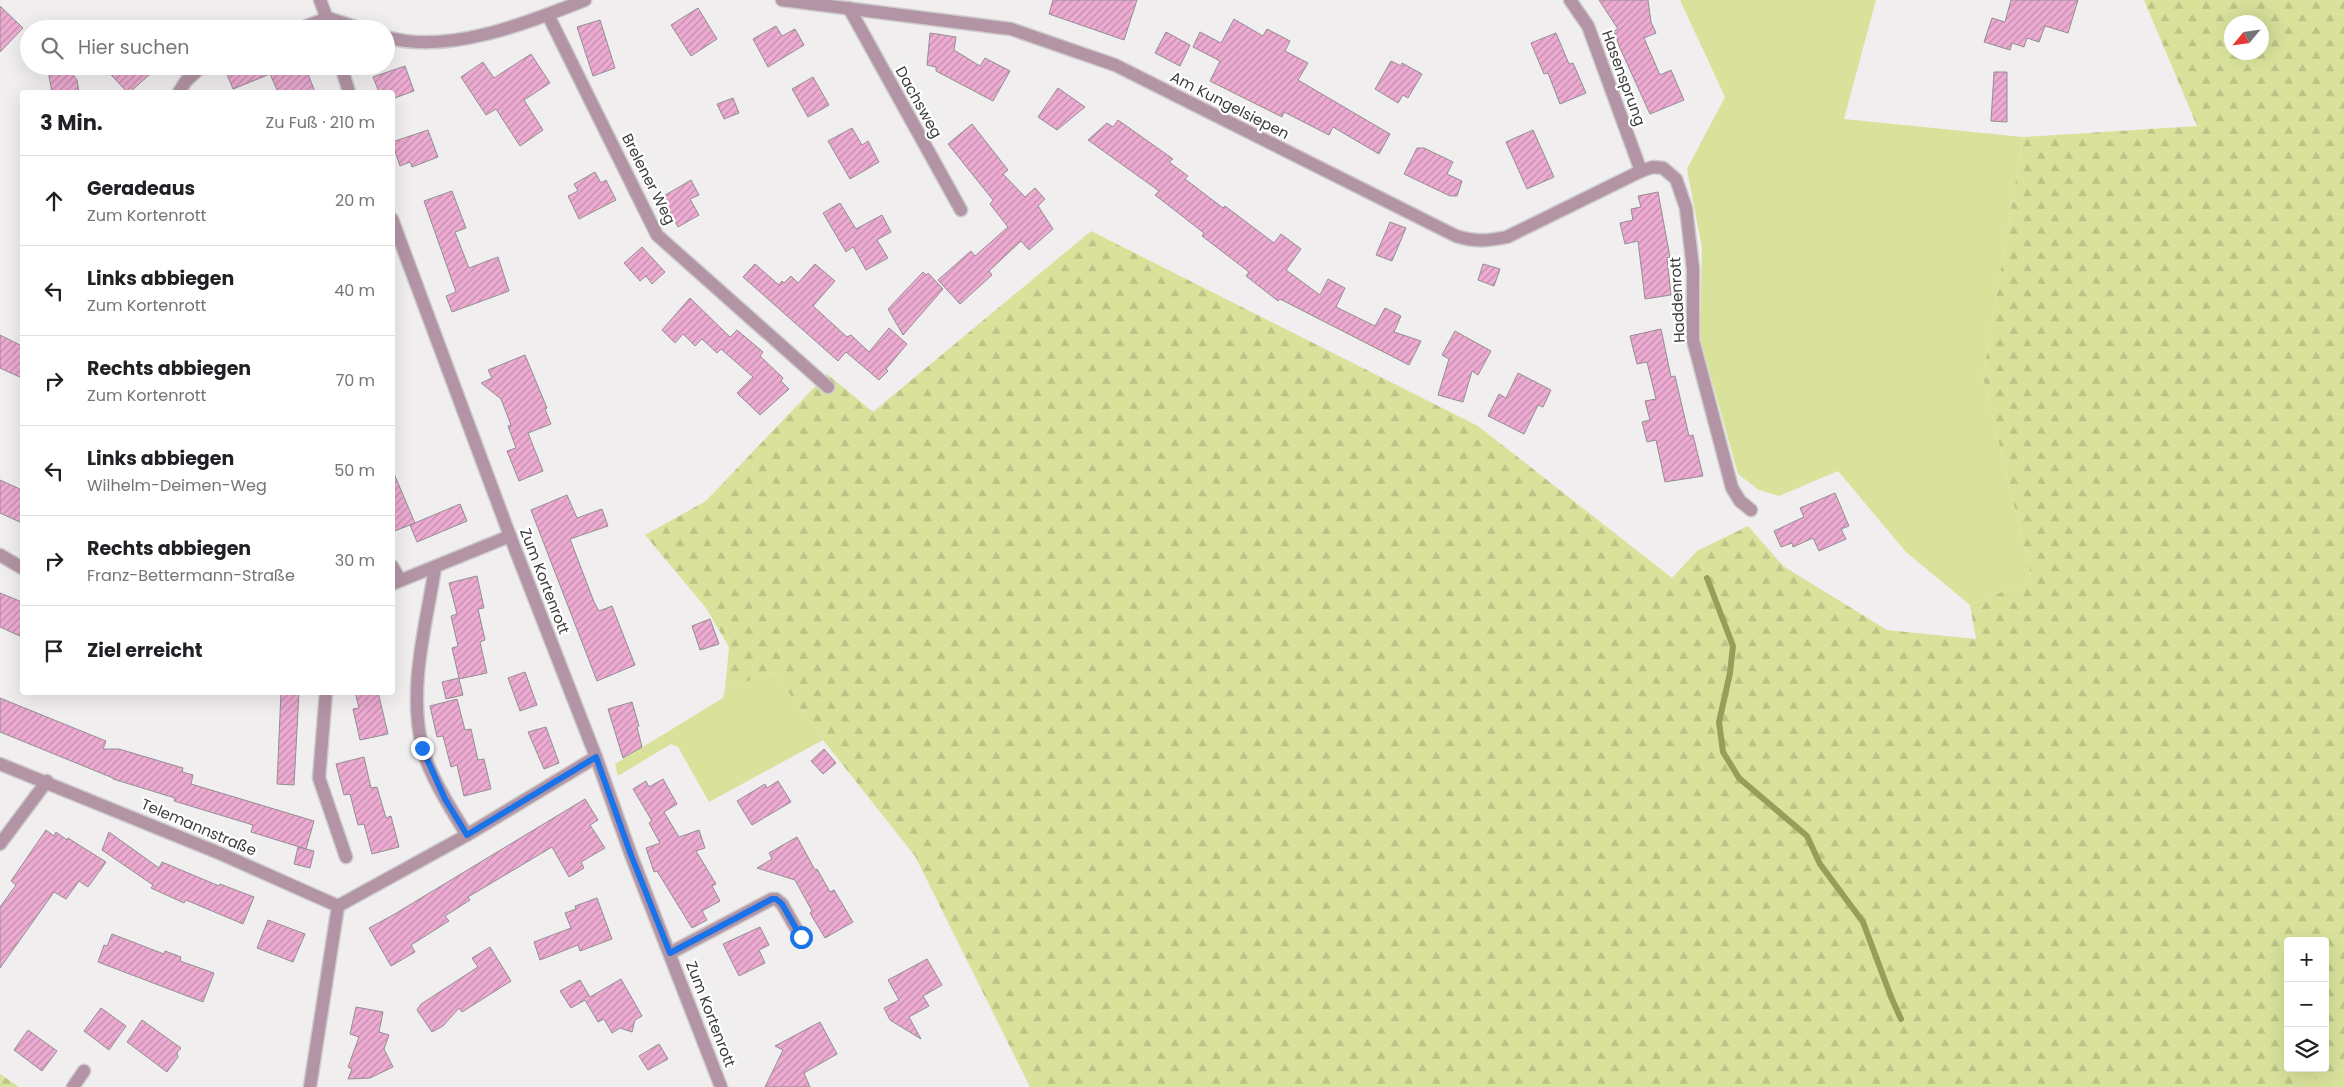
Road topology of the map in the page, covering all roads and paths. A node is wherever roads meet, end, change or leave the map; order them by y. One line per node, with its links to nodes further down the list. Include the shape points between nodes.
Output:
1 (320, 0): 8 (street)
2 (585, 0): 5 (street)
3 (782, 0): 6 (street, Am Kungelsiepen)
4 (1570, 0): 14 (street, Hasensprung, via 1588,26)
5 (558, 4): 7 (street)
6 (849, 8): 14 (street, Am Kungelsiepen, via 1011,29 1115,65 1456,236 1472,240 1486,242 1507,237); 15 (street, Dachsweg)
7 (548, 16): 9 (street, via 459,40 425,43); 17 (street, Brelener Weg, via 658,235)
8 (329, 20)
9 (395, 38)
10 (192, 75): 12 (street)
11 (344, 75): 13 (street)
12 (180, 90)
13 (348, 90)
14 (1641, 171): 18 (street, Haddenrott, via 1663,168 1676,179 1686,208 1693,269 1693,340 1732,488)
15 (961, 210)
16 (395, 227): 19 (street, Zum Kortenrott)
17 (828, 387)
18 (1751, 510)
19 (510, 536): 22 (street); 25 (street, Zum Kortenrott)
20 (0, 556): 21 (street)
21 (20, 567)
22 (435, 568): 23 (street); 28 (street, via 417,685 417,714 422,748 445,799)
23 (396, 582)
24 (326, 695): 30 (street, via 319,778)
25 (596, 757): 28 (street); 33 (street, Zum Kortenrott)
26 (0, 764): 27 (street, Telemannstraße)
27 (47, 781): 29 (street); 31 (street, Telemannstraße)
28 (467, 835): 31 (street)
29 (0, 844)
30 (346, 857)
31 (338, 906): 36 (street)
32 (801, 937): 33 (street, Zum Kortenrott, via 782,904 772,899)
33 (670, 953): 37 (street, Zum Kortenrott)
34 (84, 1071): 35 (street)
35 (73, 1087)
36 (310, 1087)
37 (721, 1087)

